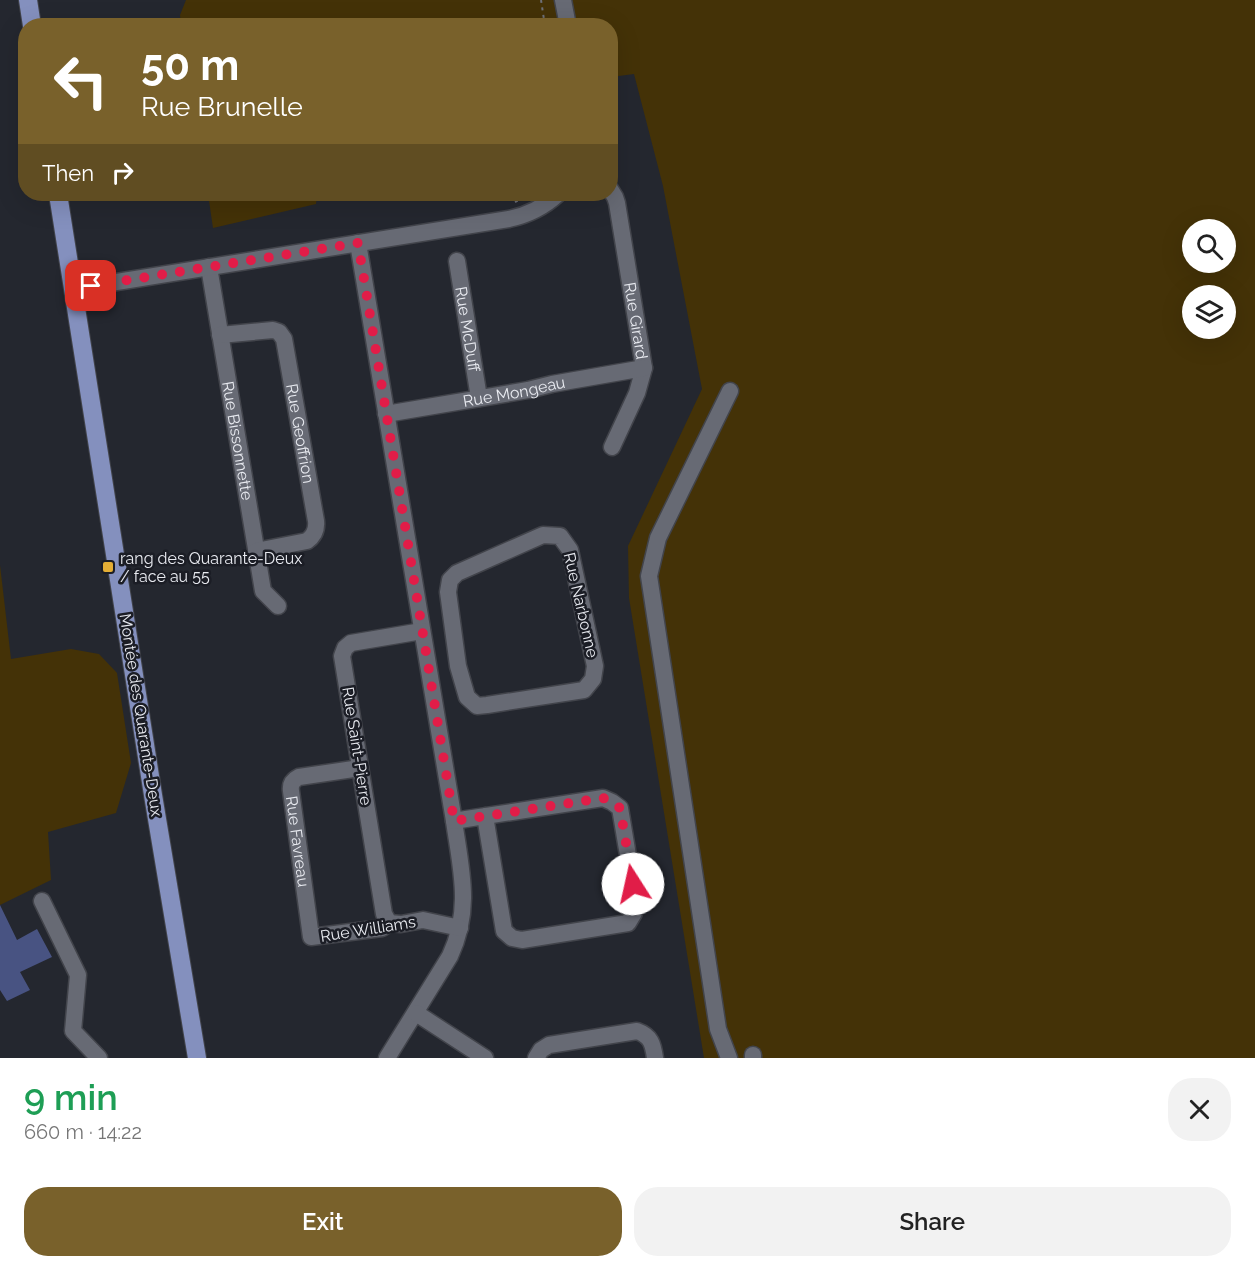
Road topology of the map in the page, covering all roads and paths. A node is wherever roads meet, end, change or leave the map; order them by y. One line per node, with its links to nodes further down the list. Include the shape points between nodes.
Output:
1 (27, 0): 4 (main road)
2 (540, 0): 5 (path)
3 (563, 0): 6 (street)
4 (30, 18)
5 (543, 18)
6 (566, 18)
7 (59, 201): 13 (main road, Montée des Quarante-Deux)
8 (549, 201): 10 (street, via 517,217)
9 (616, 201): 15 (street, Rue Girard)
10 (358, 243): 12 (street); 18 (street)
11 (457, 261): 17 (street, Rue McDuff)
12 (209, 267): 13 (street); 14 (street, Rue Bissonnette)
13 (73, 289): 34 (main road, Montée des Quarante-Deux)
14 (220, 335): 20 (street, Rue Bissonnette); 20 (street, Rue Geoffrion, via 273,330 284,339 316,521 315,531 307,541)
15 (644, 368): 17 (street, Rue Mongeau); 19 (street, Rue Girard)
16 (730, 391): 39 (street, via 658,538 649,576 718,1029)
17 (479, 398): 18 (street, Rue Mongeau)
18 (386, 414): 22 (street)
19 (612, 447)
20 (256, 551): 21 (street, Rue Bissonnette, via 263,591)
21 (278, 606)
22 (422, 631): 24 (street); 25 (street, Rue Saint-Pierre, via 354,642 344,650)
23 (458, 666): 23 (street, Rue Narbonne, via 448,592 450,580 457,573 543,535 560,536 570,550 595,666 593,679 584,690 477,706 467,697); 24 (street)
24 (429, 672): 27 (street)
25 (360, 768): 29 (street, Rue Saint-Pierre, via 384,915); 31 (street, Rue Favreau, via 299,777 291,785)
26 (485, 816): 26 (street, via 603,798 620,808 636,903 627,923 522,940 512,938 504,931); 27 (street)
27 (454, 821): 30 (street, via 464,889)
28 (42, 901): 33 (street, via 78,975 73,1031)
29 (389, 923): 30 (street, Rue Williams, via 423,921); 31 (street, Rue Williams, via 382,928)
30 (460, 928): 32 (street, via 450,956)
31 (311, 938)
32 (416, 1013): 35 (street); 36 (street)
33 (99, 1058)
34 (197, 1058)
35 (387, 1058)
36 (484, 1058)
37 (536, 1058): 38 (street, via 549,1045 637,1031 650,1038)
38 (655, 1058)
39 (729, 1058)

